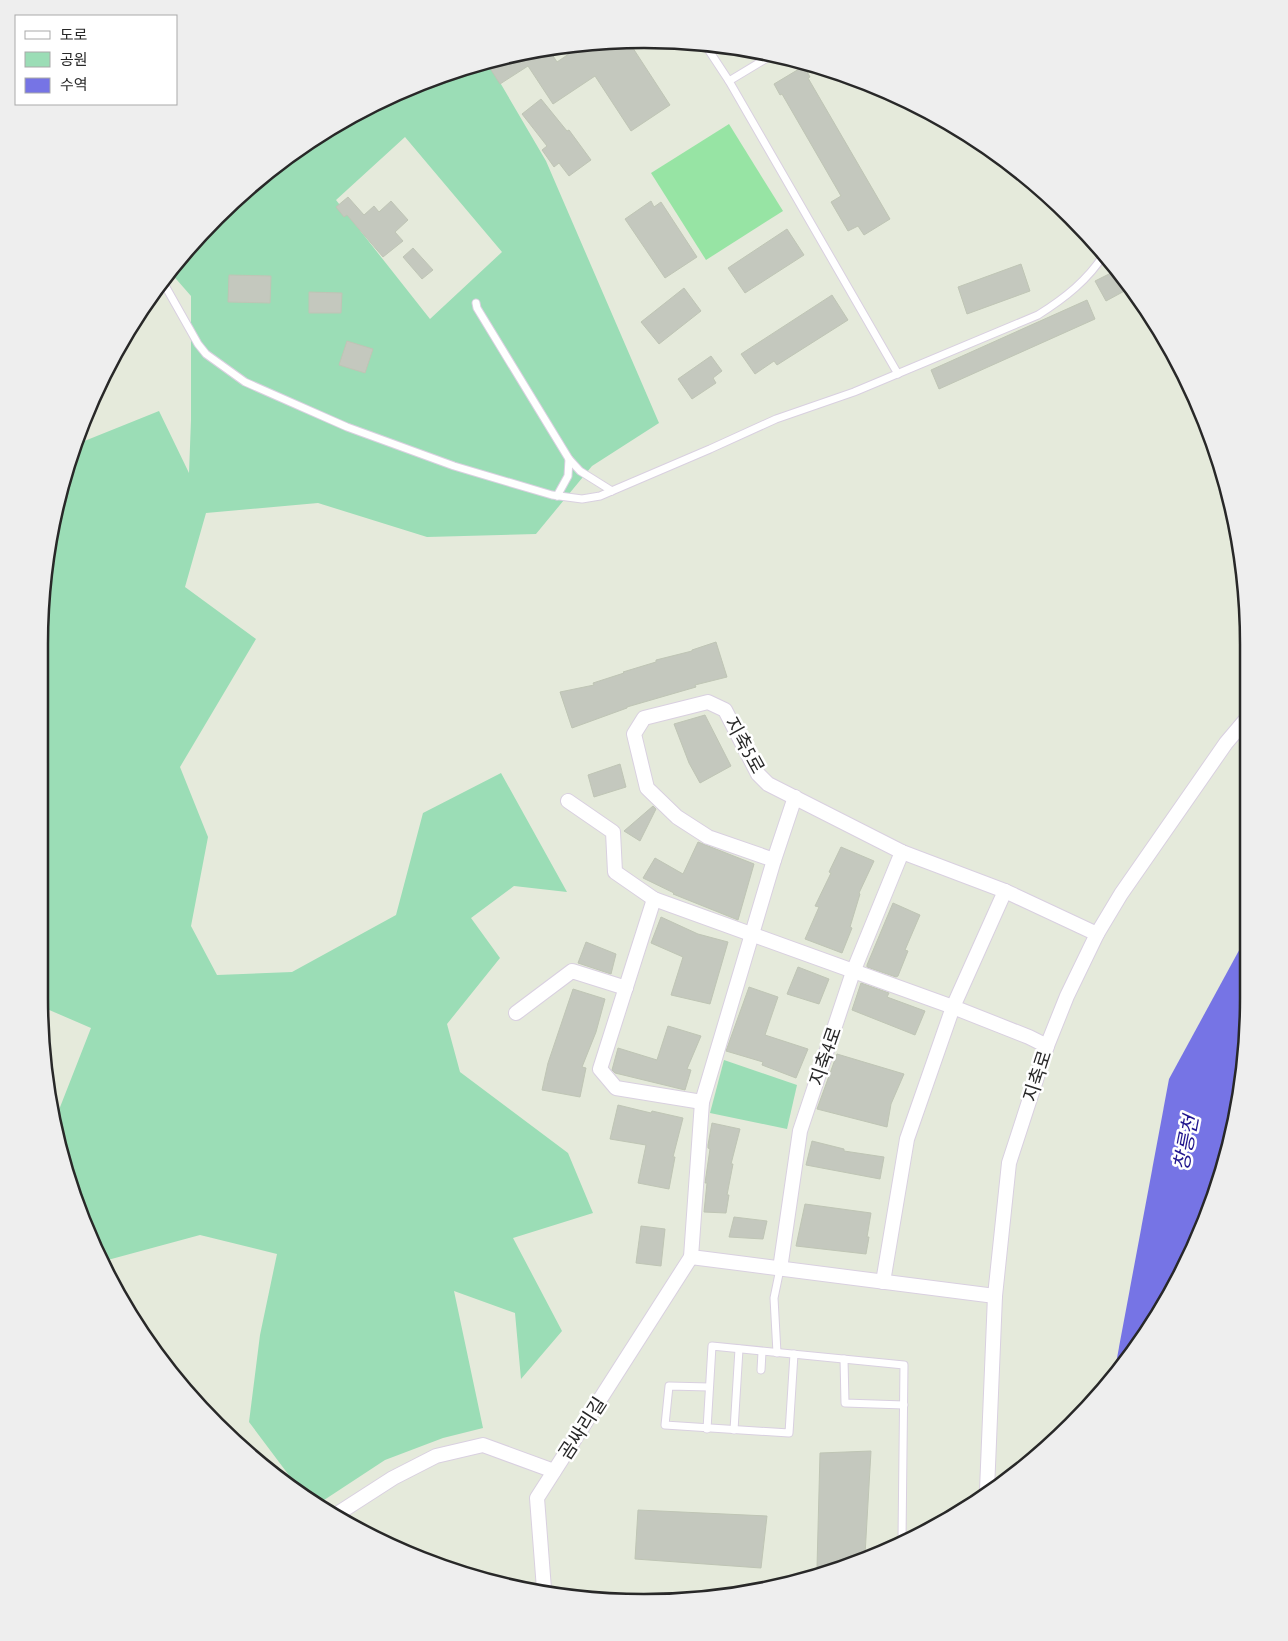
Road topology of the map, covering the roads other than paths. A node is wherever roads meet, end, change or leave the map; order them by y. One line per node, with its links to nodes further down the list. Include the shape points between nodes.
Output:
1 (709, 52): 3 (lane)
2 (764, 60): 3 (lane)
3 (729, 81): 7 (lane)
4 (1100, 260): 7 (lane, via 1076,288 1038,315)
5 (166, 288): 10 (lane, via 202,349 245,382 347,427 454,466)
6 (476, 303): 8 (lane)
7 (898, 374): 9 (lane, via 776,419)
8 (568, 459): 9 (lane, via 580,471); 10 (lane, via 568,476)
9 (612, 491): 10 (lane, via 582,499)
10 (558, 496)
11 (1240, 728): 19 (street, 지축로, via 1121,894)
12 (795, 797): 14 (street, 지축5로); 15 (street); 15 (street, 지축5로, via 768,784 758,774 725,710 708,702 644,718 634,734 647,788 677,817 708,837)
13 (568, 801): 17 (street, via 613,832 615,872)
14 (902, 852): 16 (street, 지축5로); 20 (street, 지축4로)
15 (774, 860): 18 (street)
16 (1005, 891): 19 (street, 지축5로); 22 (street)
17 (654, 899): 18 (street); 21 (street)
18 (753, 934): 20 (street); 25 (street)
19 (1097, 934): 24 (street, 지축로)
20 (853, 972): 22 (street); 27 (street, 지축4로, via 800,1131)
21 (626, 988): 23 (street, via 572,971); 25 (street, via 600,1068 616,1088)
22 (953, 1007): 24 (street); 28 (street, via 907,1139)
23 (516, 1013)
24 (1047, 1046): 29 (street, 지축로, via 1009,1163)
25 (702, 1102): 26 (street)
26 (691, 1257): 27 (street); 40 (street, 곰싸리길)
27 (780, 1269): 28 (street); 32 (lane, via 774,1298)
28 (884, 1282): 29 (street)
29 (995, 1296): 41 (street, 지축로)
30 (739, 1349): 31 (lane); 36 (lane, via 712,1346); 39 (lane)
31 (762, 1352): 32 (lane); 35 (lane)
32 (777, 1353): 33 (lane)
33 (794, 1354): 34 (lane); 39 (lane, via 788,1433)
34 (844, 1359): 37 (lane, via 904,1365); 37 (lane, via 845,1403)
35 (761, 1370)
36 (709, 1387): 38 (lane); 38 (lane, via 669,1386 665,1425)
37 (904, 1405): 43 (lane)
38 (707, 1429): 39 (lane)
39 (734, 1430)
40 (554, 1471): 42 (street, 곰싸리길, via 483,1445 436,1456 393,1478); 44 (street, via 537,1498)
41 (987, 1484)
42 (342, 1511)
43 (902, 1535)
44 (544, 1584)

